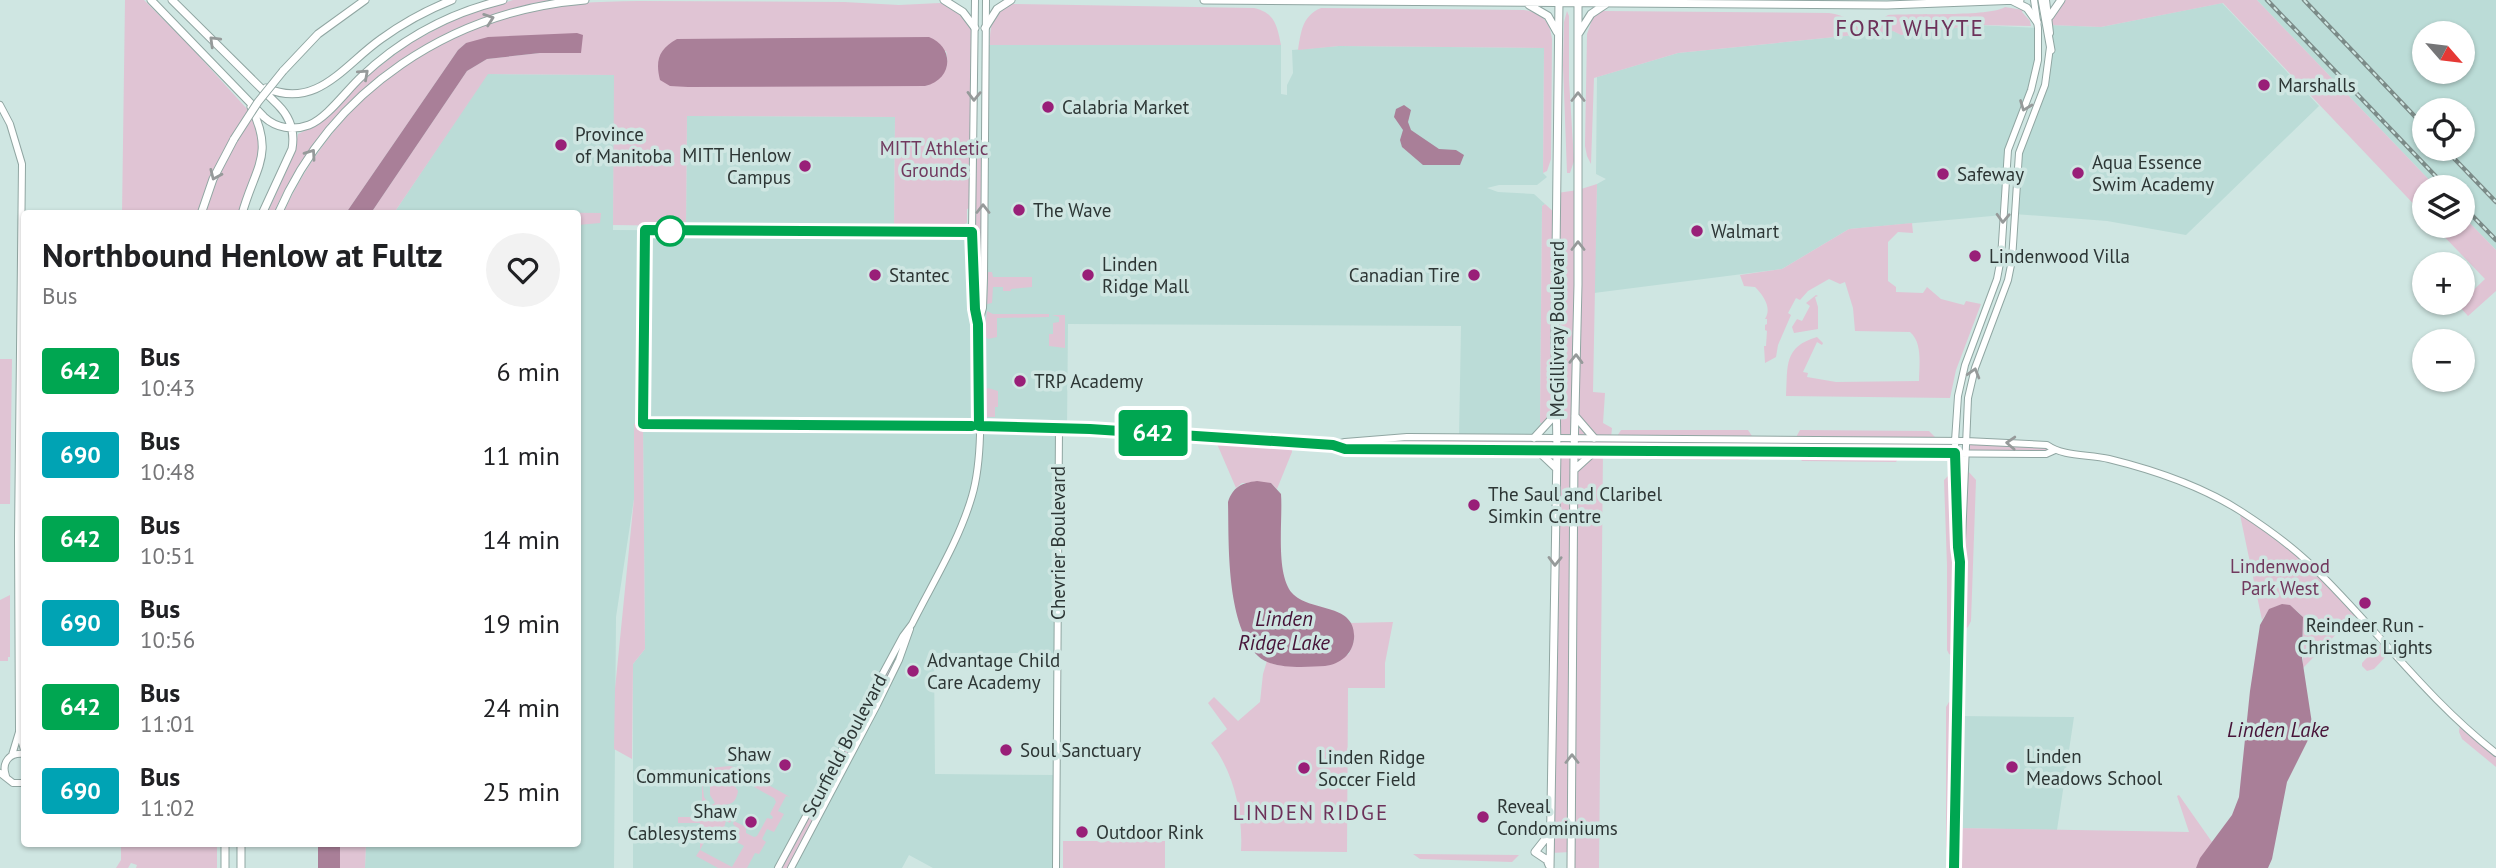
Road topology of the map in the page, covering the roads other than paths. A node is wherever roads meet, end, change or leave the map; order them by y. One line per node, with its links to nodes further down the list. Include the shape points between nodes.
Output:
1 (151, 0): 28 (main road)
2 (172, 0): 27 (main road, one-way to 2)
3 (365, 0): 32 (main road, one-way to 32, bridge, via 318,34 258,102 213,179)
4 (452, 0): 27 (main road, via 401,25 314,90 286,94)
5 (503, 0): 30 (main road, one-way to 5, via 320,118 368,71 422,31)
6 (584, 0): 35 (main road, one-way to 6, via 303,165 330,129 397,66 484,20 535,6)
7 (944, 0): 22 (main road, via 963,12)
8 (975, 0): 22 (street, Scurfield Boulevard)
9 (986, 0): 23 (street, Scurfield Boulevard)
10 (1011, 0): 23 (main road, via 997,9)
11 (1204, 0): 18 (main road)
12 (2034, 0): 21 (street)
13 (2044, 0): 20 (street); 26 (main road)
14 (2061, 0): 20 (main road)
15 (1559, 1): 16 (main road); 18 (main road); 24 (main road, McGillivray Boulevard)
16 (1578, 1): 19 (main road); 25 (main road, McGillivray Boulevard)
17 (2016, 1): 19 (main road); 21 (main road)
18 (1525, 3): 24 (main road, via 1548,16)
19 (1609, 3): 25 (main road, via 1591,14)
20 (2050, 16): 26 (street)
21 (2038, 22): 46 (street, one-way to 46, via 2036,69 2008,150 1997,279 1960,382)
22 (975, 28): 37 (street, Scurfield Boulevard, one-way to 37, via 972,232)
23 (985, 28): 37 (street, Scurfield Boulevard, one-way to 23, via 984,278)
24 (1558, 36): 38 (main road, McGillivray Boulevard)
25 (1577, 37): 39 (main road, McGillivray Boulevard, one-way to 25)
26 (2050, 50): 47 (street, one-way to 26, via 1973,376 2010,270 2019,153 2045,85)
27 (256, 82): 30 (main road, via 284,111)
28 (247, 100): 30 (main road, via 270,122); 33 (main road, via 260,125 264,146)
29 (0, 105): 31 (street, via 22,164)
30 (292, 128): 34 (main road, via 290,154)
31 (21, 210)
32 (202, 210)
33 (243, 210)
34 (264, 210)
35 (280, 210)
36 (21, 256): 60 (street)
37 (978, 324): 40 (street, Scurfield Boulevard)
38 (1557, 414): 42 (main road); 43 (main road, McGillivray Boulevard)
39 (1575, 416): 44 (main road, McGillivray Boulevard); 45 (main road)
40 (979, 426): 41 (street); 59 (street, Scurfield Boulevard, via 969,504)
41 (1059, 428): 48 (street); 75 (street, Chevrier Boulevard)
42 (1534, 438): 43 (street); 48 (street, via 1384,438)
43 (1557, 438): 44 (street); 50 (main road, McGillivray Boulevard)
44 (1575, 438): 45 (street); 51 (main road, McGillivray Boulevard)
45 (1594, 438): 46 (street)
46 (1955, 441): 47 (street); 54 (street)
47 (1966, 441): 53 (street, one-way to 47, via 2047,445); 55 (street)
48 (1333, 445): 49 (street, via 1345,449)
49 (1537, 450): 50 (street); 56 (main road)
50 (1557, 450): 51 (street); 56 (main road, McGillivray Boulevard)
51 (1574, 450): 52 (street); 57 (main road, McGillivray Boulevard)
52 (1596, 450): 54 (street); 57 (main road)
53 (2055, 450): 55 (street, via 2046,454); 62 (street, via 2144,469 2239,510 2309,563 2447,711)
54 (1955, 453): 55 (street); 58 (street)
55 (1966, 453): 58 (street)
56 (1556, 468): 68 (main road, McGillivray Boulevard, one-way to 68)
57 (1574, 470): 77 (main road, McGillivray Boulevard, one-way to 57)
58 (1960, 562): 78 (street)
59 (912, 624): 73 (street, Scurfield Boulevard); 74 (street, Scurfield Boulevard, via 877,705)
60 (19, 733): 61 (street); 64 (street)
61 (21, 741)
62 (2496, 752)
63 (21, 753): 64 (street)
64 (12, 755): 65 (street)
65 (3, 763): 66 (street)
66 (3, 775): 67 (street)
67 (21, 783)
68 (1551, 833): 76 (main road, McGillivray Boulevard); 76 (main road, via 1535,852)
69 (225, 847): 71 (main road)
70 (241, 847): 72 (main road)
71 (225, 867)
72 (241, 868)
73 (778, 868)
74 (791, 868)
75 (1056, 868)
76 (1550, 868)
77 (1572, 868)
78 (1954, 868)

